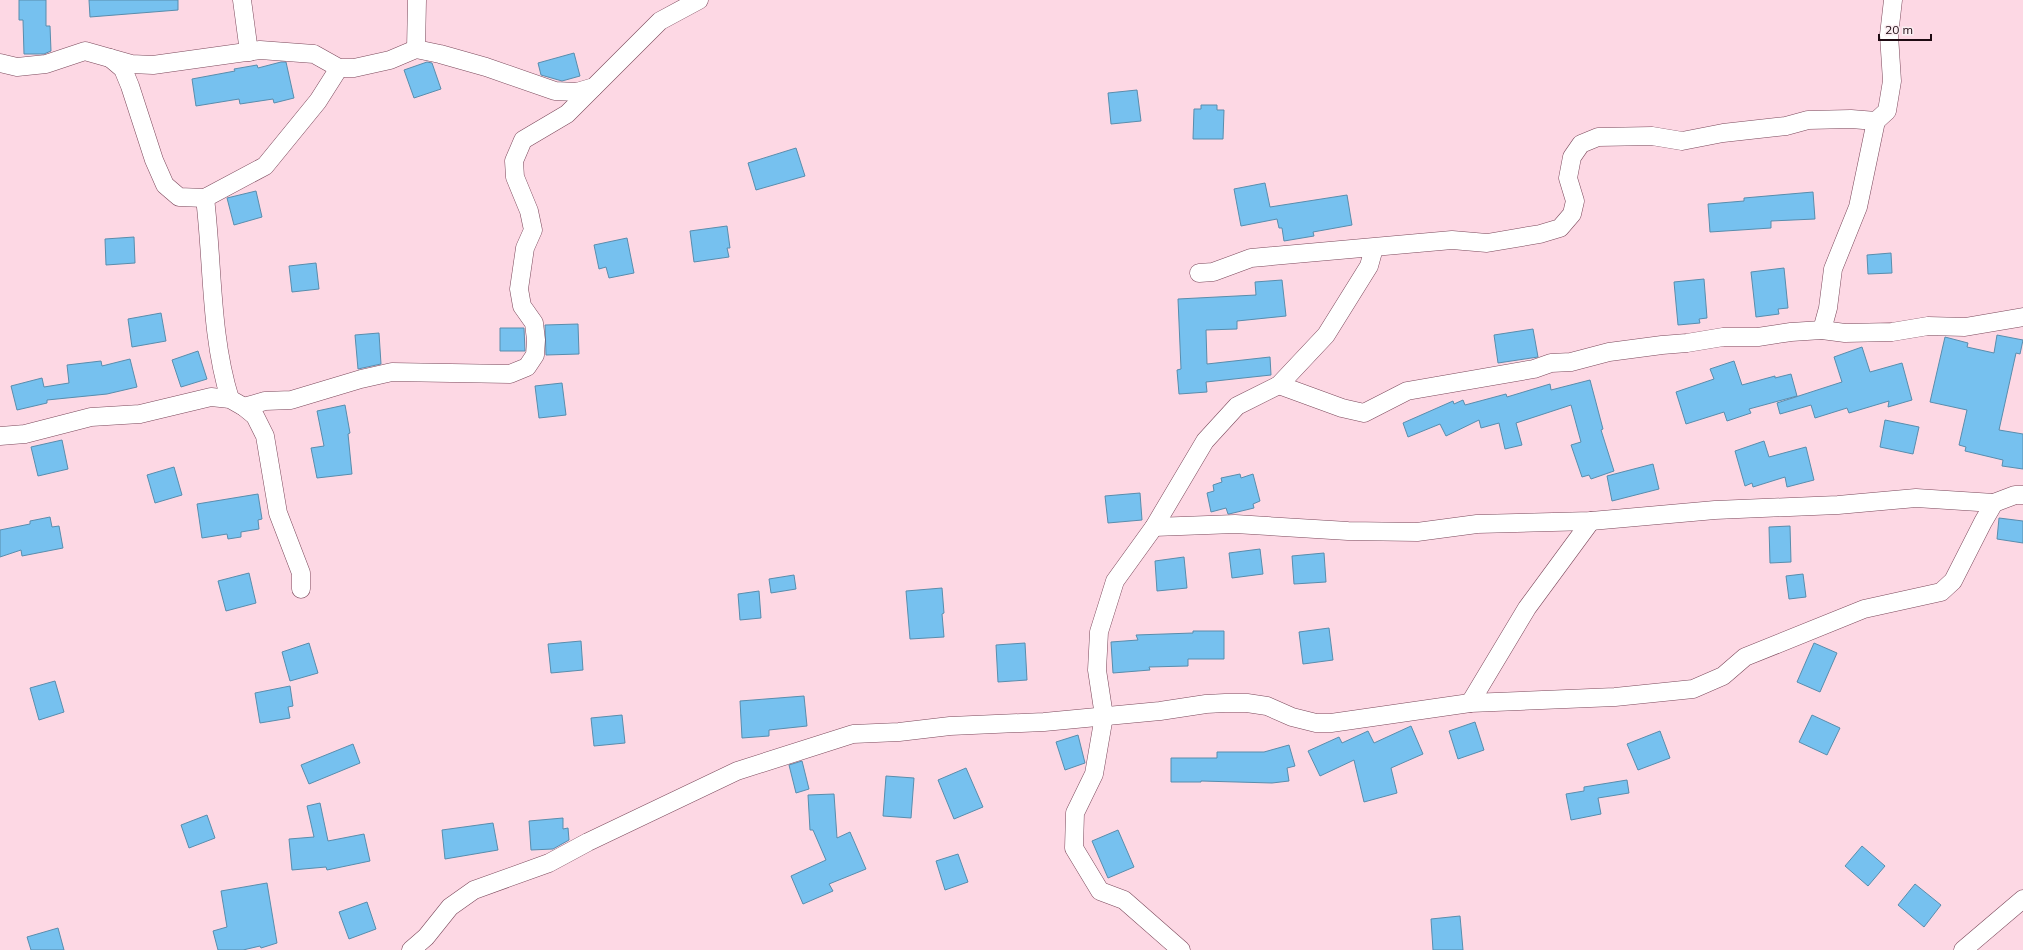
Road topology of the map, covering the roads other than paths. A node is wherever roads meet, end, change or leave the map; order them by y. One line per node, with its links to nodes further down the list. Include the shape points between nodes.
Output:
1 (242, 0): 6 (street)
2 (417, 0): 5 (street)
3 (698, 0): 10 (street, via 660,21)
4 (1893, 0): 11 (street, via 1889,35 1892,81 1887,111)
5 (416, 49): 9 (street, via 390,60 354,68); 10 (street, via 486,67 555,91 577,92)
6 (249, 52): 7 (street, via 153,65 131,64); 9 (street, via 260,50 314,54)
7 (108, 56): 8 (street, via 85,51 46,64 17,67); 12 (street, via 123,69 165,185 179,197)
8 (0, 64)
9 (339, 68): 12 (street, via 318,101 265,166)
10 (594, 86): 18 (street, via 567,114 523,140 514,161 515,177 529,211 533,230 525,248 519,289 522,306 534,323 536,340 535,355 527,367 510,374 392,372 291,400)
11 (1876, 121): 13 (street, via 1808,120 1786,126 1723,133 1682,141 1652,136 1598,137 1581,144 1572,157 1568,178 1575,201 1572,214 1560,228 1540,234 1487,242 1452,240); 16 (street, via 1858,207 1834,269)
12 (205, 198): 18 (street, via 223,376)
13 (1374, 248): 14 (street, via 1251,258 1213,272); 17 (street, via 1369,266 1326,335)
14 (1199, 274)
15 (2023, 317): 16 (street, via 1965,327 1928,326 1892,332 1845,333)
16 (1822, 330): 17 (street, via 1758,337 1723,337 1688,344 1609,352 1571,362 1551,363 1534,369 1407,391 1364,413 1342,408)
17 (1280, 385): 23 (street, via 1237,406 1205,441)
18 (237, 403): 19 (street, via 211,397 140,414 91,417 25,434); 24 (street, via 255,416 264,436 278,513 301,572)
19 (0, 436)
20 (2023, 495): 21 (street, via 2015,495)
21 (1994, 503): 22 (street, via 1916,498 1838,505 1715,510); 25 (street, via 1953,581 1940,592 1844,616 1745,657 1723,676 1693,689 1614,698)
22 (1591, 521): 23 (street, via 1477,524 1417,532 1348,531 1235,524); 25 (street, via 1527,608)
23 (1154, 527): 26 (street, via 1115,581 1099,632 1097,670)
24 (301, 589)
25 (1470, 704): 26 (street, via 1331,723 1316,723 1267,706 1247,703 1206,704)
26 (1104, 716): 28 (street, via 853,734 738,771 549,863 474,890 450,906 426,937); 29 (street, via 1094,774 1074,812 1074,848 1100,891 1124,900)
27 (2023, 899): 30 (street)
28 (411, 950)
29 (1182, 950)
30 (1963, 950)

